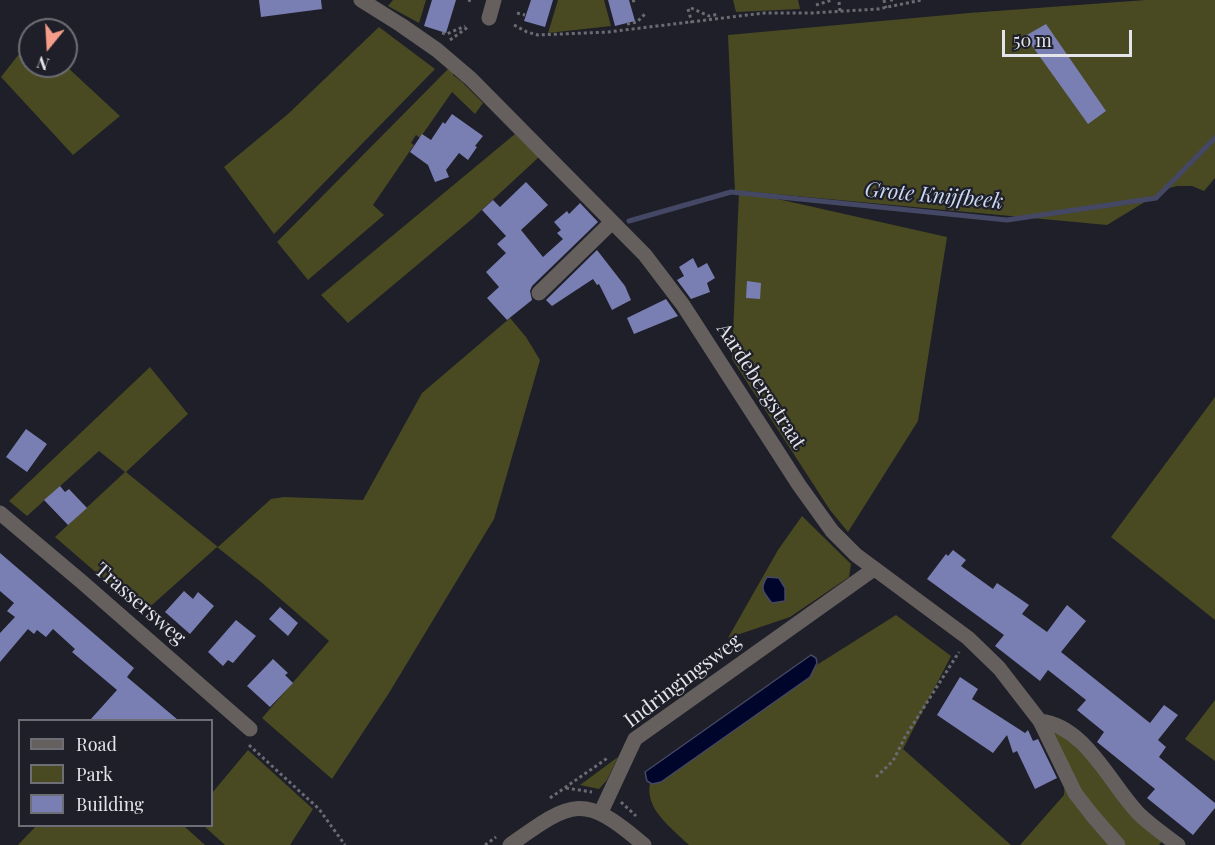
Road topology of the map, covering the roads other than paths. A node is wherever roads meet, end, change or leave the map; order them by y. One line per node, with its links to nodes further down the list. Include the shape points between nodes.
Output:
1 (361, 0): 4 (street, Aardebergstraat, via 454,64)
2 (494, 0): 3 (street)
3 (489, 18)
4 (612, 222): 5 (street); 7 (street, Aardebergstraat, via 645,255 683,305 815,508 844,544)
5 (538, 293)
6 (0, 513): 9 (street, Trassersweg, via 82,582)
7 (874, 569): 8 (street, Aardebergstraat, via 968,638 1009,679); 10 (street, Indringingsweg, via 635,739)
8 (1040, 721): 13 (street, Aardebergstraat, via 1075,793); 14 (street, via 1060,726 1076,737 1139,813)
9 (248, 736)
10 (602, 812): 11 (street, via 579,808 551,816); 12 (street)
11 (506, 839)
12 (645, 845)
13 (1119, 845)
14 (1178, 845)

